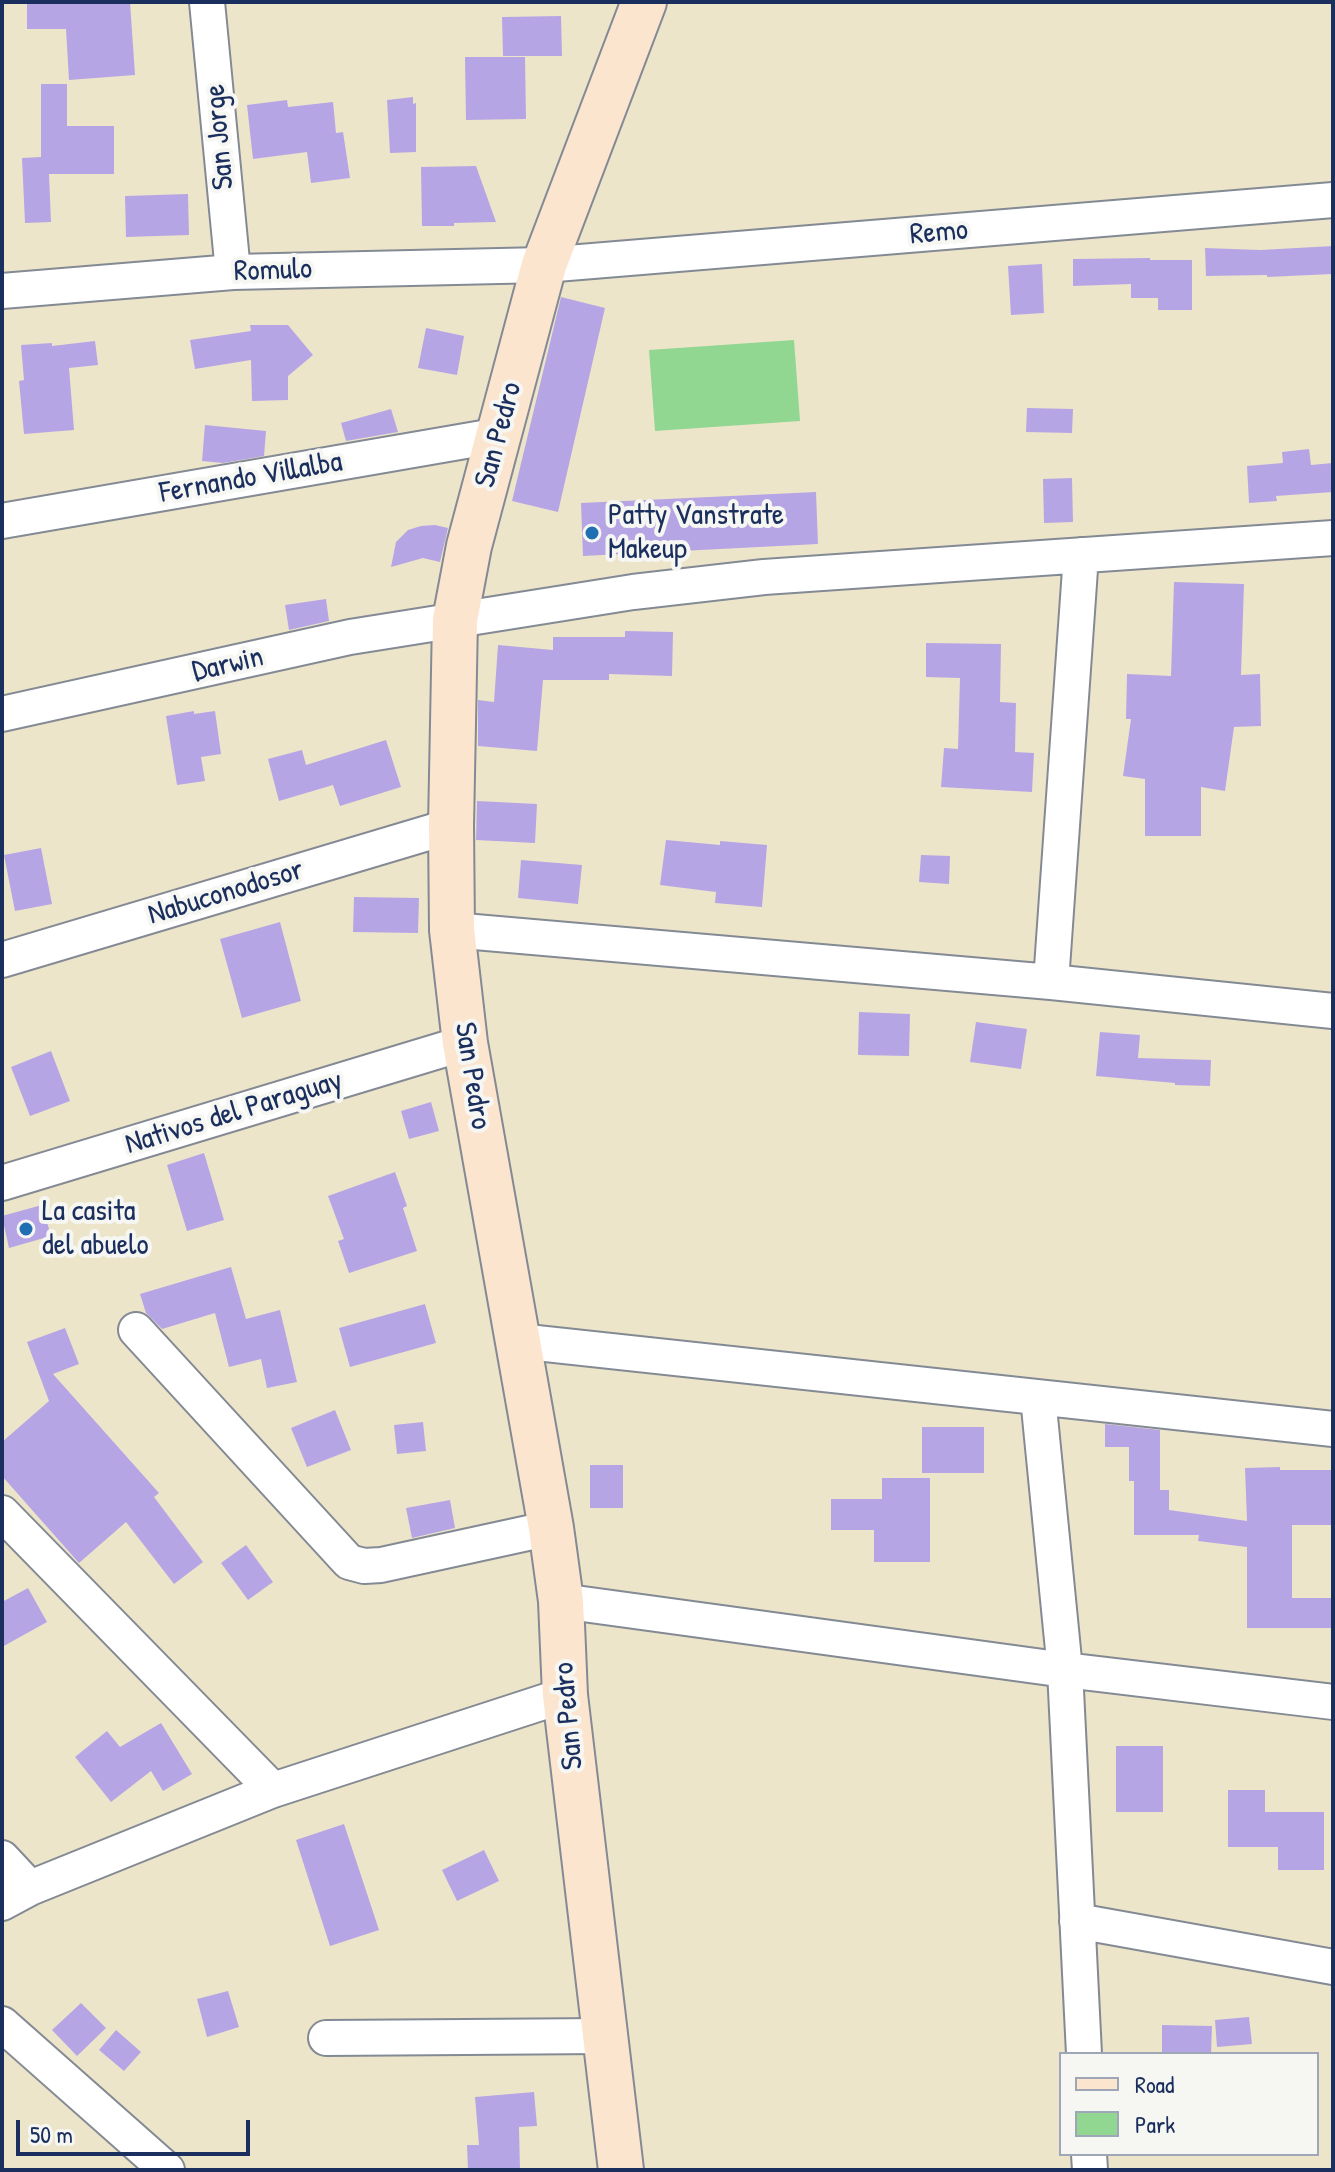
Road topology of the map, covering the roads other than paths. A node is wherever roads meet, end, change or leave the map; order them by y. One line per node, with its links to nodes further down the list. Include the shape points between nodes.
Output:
1 (207, 2): 5 (street, San Jorge)
2 (644, 2): 4 (main road, San Pedro)
3 (1333, 200): 4 (street, Remo)
4 (544, 265): 5 (street, Romulo); 7 (main road, San Pedro)
5 (233, 272): 6 (street, Romulo)
6 (2, 291)
7 (500, 435): 8 (street, Fernando Villalba); 11 (main road, San Pedro)
8 (2, 521)
9 (1333, 538): 10 (street, Darwin)
10 (1081, 555): 11 (street, Darwin, via 764,577); 16 (street)
11 (455, 620): 12 (street, Darwin, via 350,637); 13 (main road, San Pedro)
12 (2, 714)
13 (451, 826): 14 (main road, San Pedro); 15 (street, Nabuconodosor)
14 (452, 930): 16 (street); 18 (main road, San Pedro)
15 (2, 960)
16 (1051, 982): 17 (street)
17 (1333, 1011)
18 (465, 1043): 19 (street, Nativos del Paraguay); 21 (main road, San Pedro)
19 (2, 1183)
20 (136, 1330): 25 (street, via 349,1562 381,1565)
21 (518, 1341): 22 (street); 25 (main road, San Pedro)
22 (1038, 1397): 23 (street); 27 (street)
23 (1333, 1429)
24 (2, 1513): 30 (street)
25 (551, 1528): 26 (main road, San Pedro)
26 (561, 1601): 27 (street); 28 (main road, San Pedro)
27 (1065, 1670): 29 (street); 33 (street)
28 (565, 1695): 30 (street); 36 (main road, San Pedro)
29 (1333, 1702)
30 (273, 1790): 32 (street)
31 (2, 1858): 32 (street)
32 (16, 1896)
33 (1077, 1921): 34 (street); 38 (street)
34 (1333, 1967)
35 (2, 2024): 39 (street)
36 (604, 2036): 37 (street); 40 (main road, San Pedro)
37 (326, 2038)
38 (1084, 2052)
39 (167, 2170)
40 (621, 2170)

